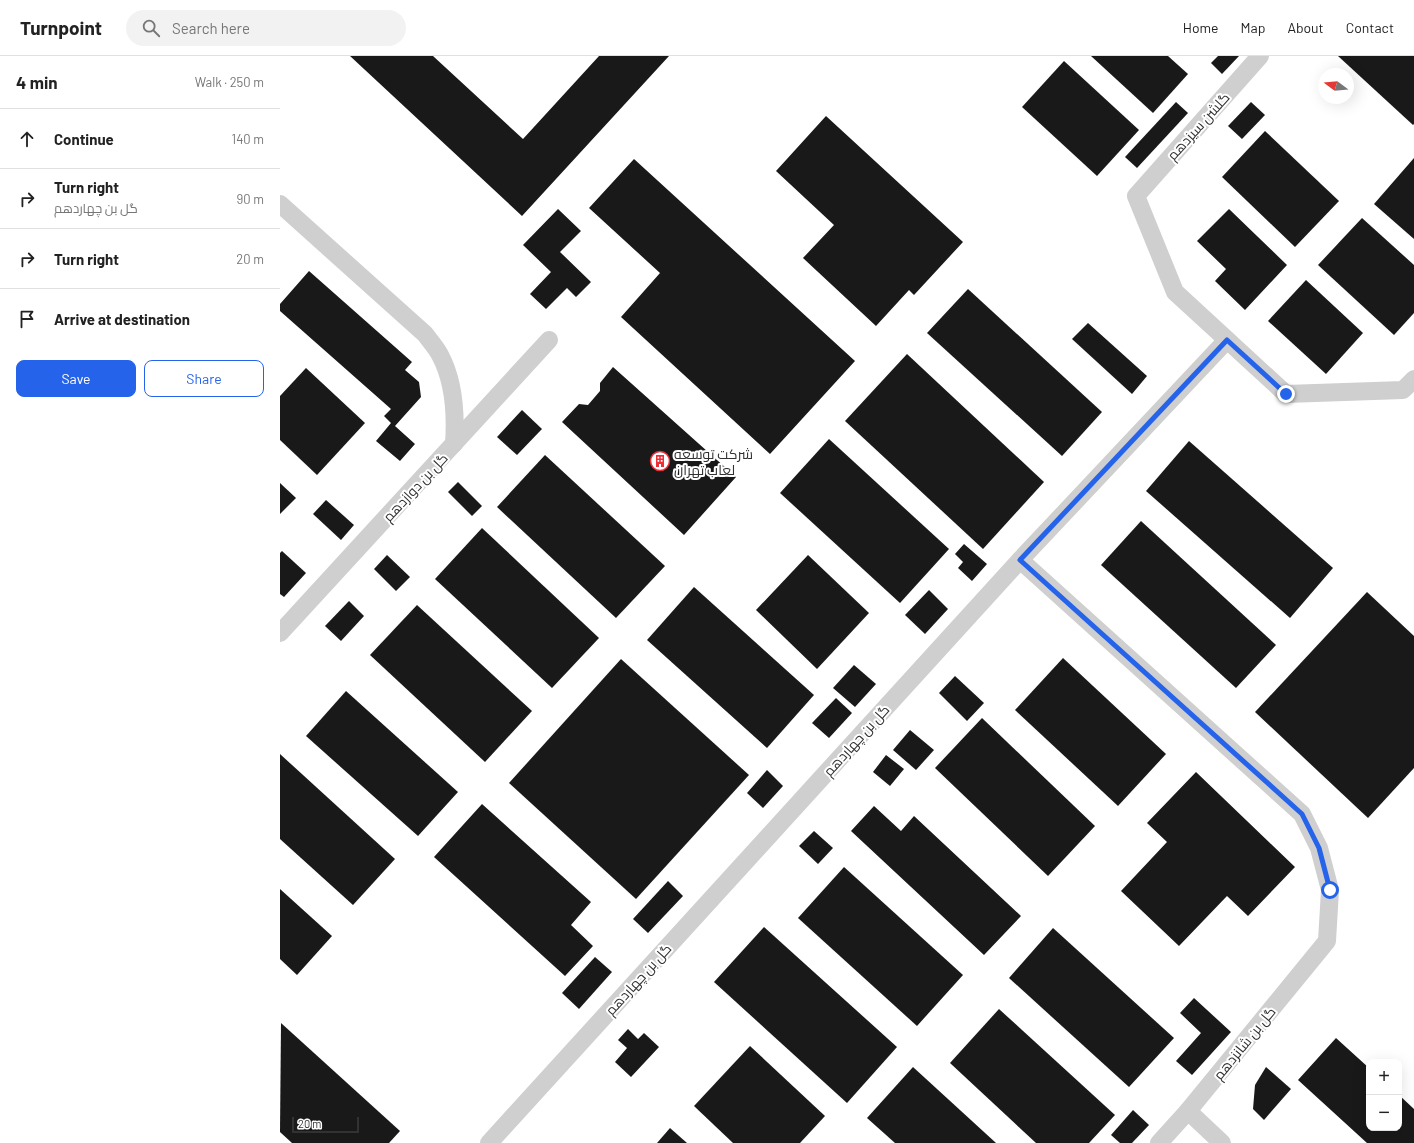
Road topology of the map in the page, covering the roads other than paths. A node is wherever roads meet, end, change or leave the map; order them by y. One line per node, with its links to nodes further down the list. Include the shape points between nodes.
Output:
1 (1260, 56): 4 (street, گلشن سیزدهم, via 1136,196 1175,292)
2 (280, 204): 6 (street, via 425,334 440,355 451,387 456,417)
3 (549, 340): 6 (street, گل بن دوازدهم)
4 (1227, 340): 5 (street, via 1286,394); 7 (street, گل بن چهاردهم)
5 (1409, 384)
6 (454, 444): 8 (street, گل بن دوازدهم)
7 (1020, 560): 9 (street, گل بن شانزدهم, via 1302,814 1319,848 1330,890 1327,941); 10 (street, گل بن چهاردهم)
8 (280, 633)
9 (1188, 1111): 11 (street, گل بن شانزدهم); 12 (street)
10 (489, 1143)
11 (1159, 1143)
12 (1222, 1143)

